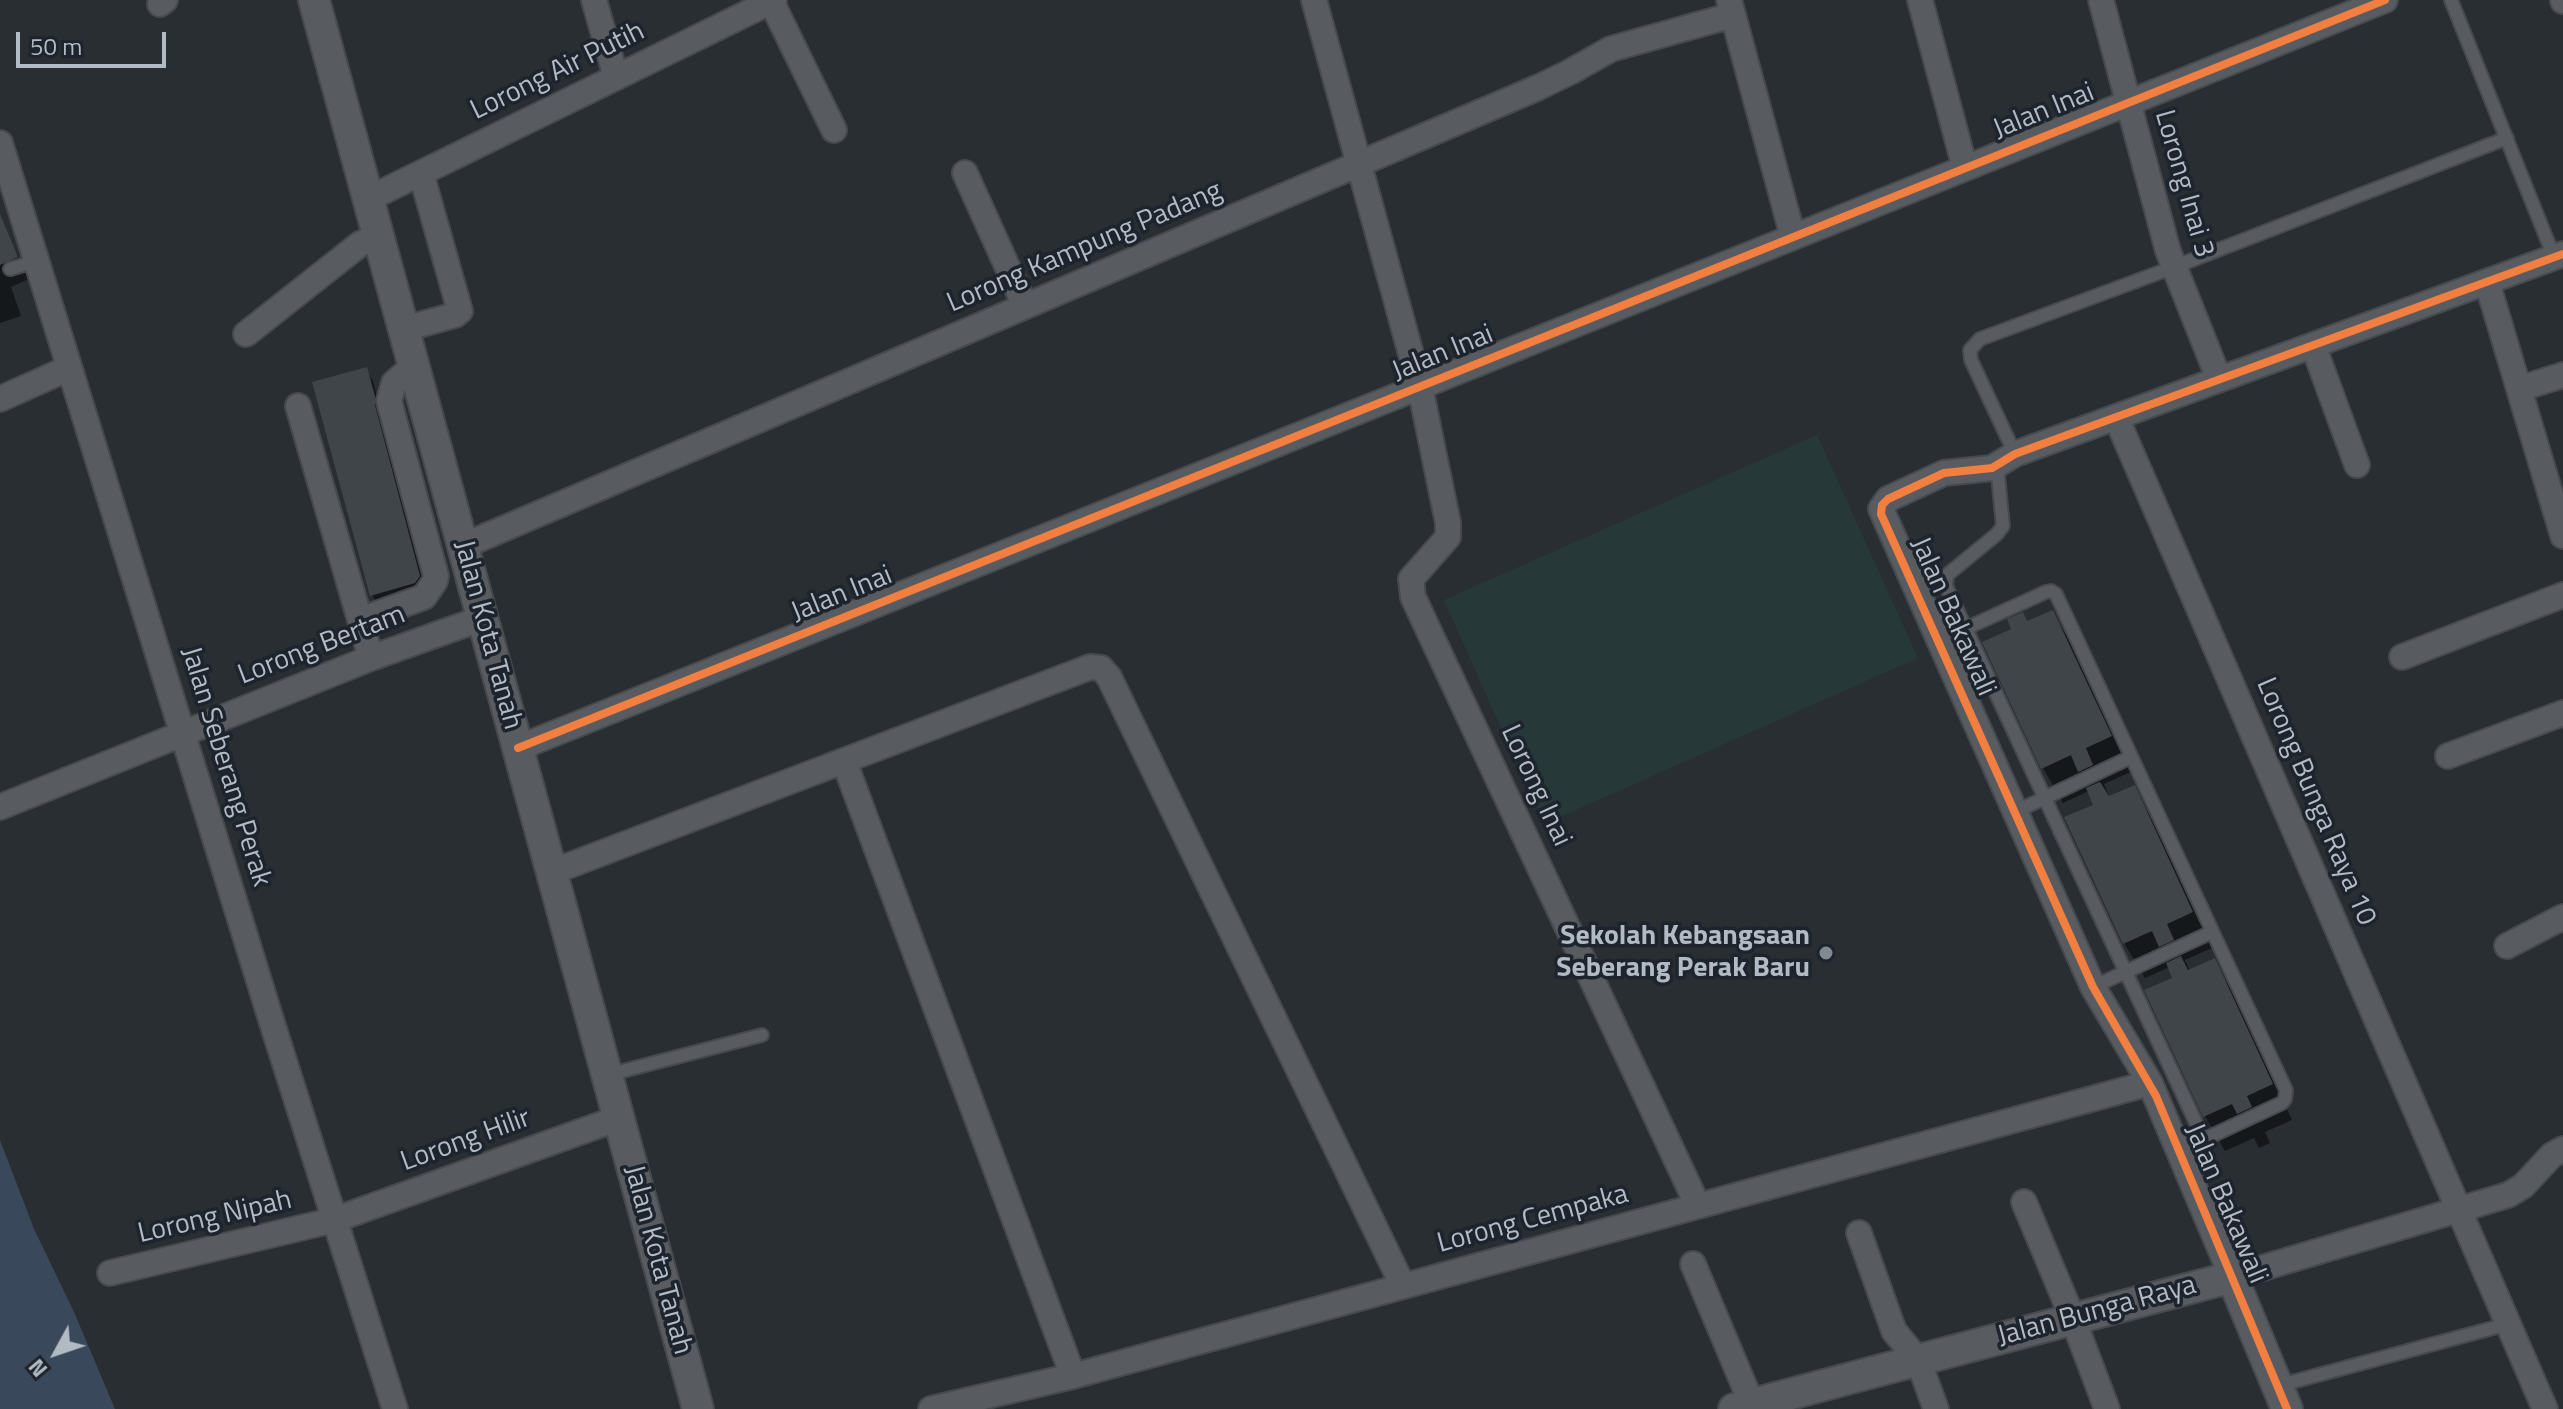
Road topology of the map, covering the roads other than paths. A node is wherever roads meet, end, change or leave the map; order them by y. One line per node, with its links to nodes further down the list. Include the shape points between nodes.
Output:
1 (314, 0): 19 (street, Jalan Kota Tanah)
2 (594, 0): 10 (street)
3 (1314, 0): 15 (street, Lorong Inai)
4 (1920, 0): 16 (street)
5 (2101, 0): 11 (street, Lorong Inai 3)
6 (2385, 0): 11 (street, Jalan Inai)
7 (2451, 0): 13 (lane)
8 (772, 1): 10 (street, Lorong Air Putih); 12 (street)
9 (1731, 7): 15 (street, Lorong Kampung Padang, via 1611,49 1558,79); 22 (street)
10 (616, 77): 17 (street, Lorong Air Putih)
11 (2128, 102): 16 (street, Jalan Inai); 25 (street, Lorong Inai 3)
12 (834, 130)
13 (2507, 138): 23 (lane); 25 (lane)
14 (1, 150): 20 (street, Jalan Seberang Perak)
15 (1357, 165): 28 (street, Lorong Kampung Padang); 36 (street, Lorong Inai)
16 (1965, 168): 22 (street, Jalan Inai)
17 (421, 173): 19 (street, Lorong Air Putih); 29 (street, via 460,311)
18 (965, 173): 28 (street)
19 (368, 199): 21 (street, Jalan Kota Tanah)
20 (10, 213): 24 (street, Jalan Seberang Perak)
21 (379, 236): 29 (street, Jalan Kota Tanah); 30 (street, via 360,244)
22 (1793, 237): 36 (street, Jalan Inai)
23 (2559, 255): 27 (street, Jalan Bakawali)
24 (36, 261): 26 (lane); 32 (street, Jalan Seberang Perak)
25 (2174, 267): 35 (street, Lorong Inai 3); 41 (lane, via 1980,339 1970,350)
26 (10, 269)
27 (2487, 282): 31 (street, Jalan Bakawali); 37 (street)
28 (1025, 306): 44 (street, Lorong Kampung Padang)
29 (404, 329): 33 (street, Jalan Kota Tanah)
30 (246, 334)
31 (2313, 345): 35 (street, Jalan Bakawali); 42 (street)
32 (69, 368): 38 (street); 53 (street, Jalan Seberang Perak)
33 (415, 372): 44 (street, Jalan Kota Tanah); 47 (street, via 394,383 389,401 435,581 424,597)
34 (2562, 377): 37 (street)
35 (2219, 379): 40 (street, Jalan Bakawali)
36 (1420, 387): 54 (street, Jalan Inai); 75 (street, Lorong Inai, via 1449,530 1411,579 1413,597)
37 (2519, 389): 43 (street)
38 (0, 399)
39 (298, 406): 47 (street)
40 (2116, 417): 41 (street, Jalan Bakawali); 76 (street, Lorong Bunga Raya 10)
41 (2006, 460): 48 (lane, via 2003,526 1945,580); 49 (street, Jalan Bakawali, via 1944,473 1882,505 1881,514)
42 (2357, 465)
43 (2563, 536)
44 (463, 546): 46 (street, Jalan Kota Tanah)
45 (2563, 595): 50 (street)
46 (483, 618): 51 (street, Lorong Bertam); 54 (street, Jalan Kota Tanah)
47 (360, 620): 51 (street)
48 (1966, 628): 49 (lane); 56 (lane, via 2054,592); 58 (lane)
49 (1938, 641): 60 (street, Jalan Bakawali)
50 (2402, 657)
51 (371, 658): 53 (street, Lorong Bertam)
52 (2563, 713): 55 (street)
53 (184, 733): 59 (street, Lorong Bertam); 77 (street, Jalan Seberang Perak)
54 (518, 748): 61 (street, Jalan Kota Tanah)
55 (2448, 756)
56 (2131, 757): 58 (lane); 63 (lane)
57 (844, 761): 61 (street); 82 (street, via 1090,667 1106,672); 86 (street)
58 (2045, 799): 60 (lane); 65 (lane)
59 (0, 807)
60 (2015, 812): 66 (street, Jalan Bakawali)
61 (552, 872): 68 (street, Jalan Kota Tanah)
62 (2563, 917): 64 (street)
63 (2212, 932): 65 (lane); 71 (lane, via 2286,1095 2277,1106)
64 (2507, 946)
65 (2126, 972): 66 (lane); 71 (lane)
66 (2093, 987): 69 (street, Jalan Bakawali)
67 (762, 1035): 68 (lane)
68 (607, 1075): 70 (street, Jalan Kota Tanah)
69 (2150, 1083): 73 (street, Jalan Bakawali); 75 (street, Lorong Cempaka)
70 (619, 1118): 77 (street, Lorong Hilir); 90 (street, Jalan Kota Tanah)
71 (2204, 1140): 73 (lane)
72 (2563, 1149): 76 (street, Jalan Bunga Raya, via 2516,1192)
73 (2179, 1151): 81 (street, Jalan Bakawali)
74 (2024, 1202): 83 (street)
75 (1698, 1206): 82 (street, Lorong Cempaka)
76 (2459, 1211): 81 (street, Jalan Bunga Raya); 84 (street, Lorong Bunga Raya 10)
77 (334, 1220): 80 (street, Lorong Nipah); 89 (street, Jalan Seberang Perak)
78 (1859, 1233): 85 (street, via 1894,1331)
79 (1693, 1264): 88 (street)
80 (110, 1273)
81 (2232, 1277): 83 (street, Jalan Bunga Raya); 87 (street, Jalan Bakawali)
82 (1403, 1286): 86 (street, Lorong Cempaka)
83 (2073, 1319): 85 (street, Jalan Bunga Raya); 93 (street)
84 (2508, 1324): 87 (lane); 94 (street, Lorong Bunga Raya 10)
85 (1918, 1360): 88 (street, Jalan Bunga Raya); 92 (street)
86 (1073, 1376): 91 (street, Lorong Cempaka)
87 (2282, 1398)
88 (1747, 1407)
89 (395, 1409)
90 (698, 1409)
91 (931, 1409)
92 (1936, 1409)
93 (2107, 1409)
94 (2545, 1409)

